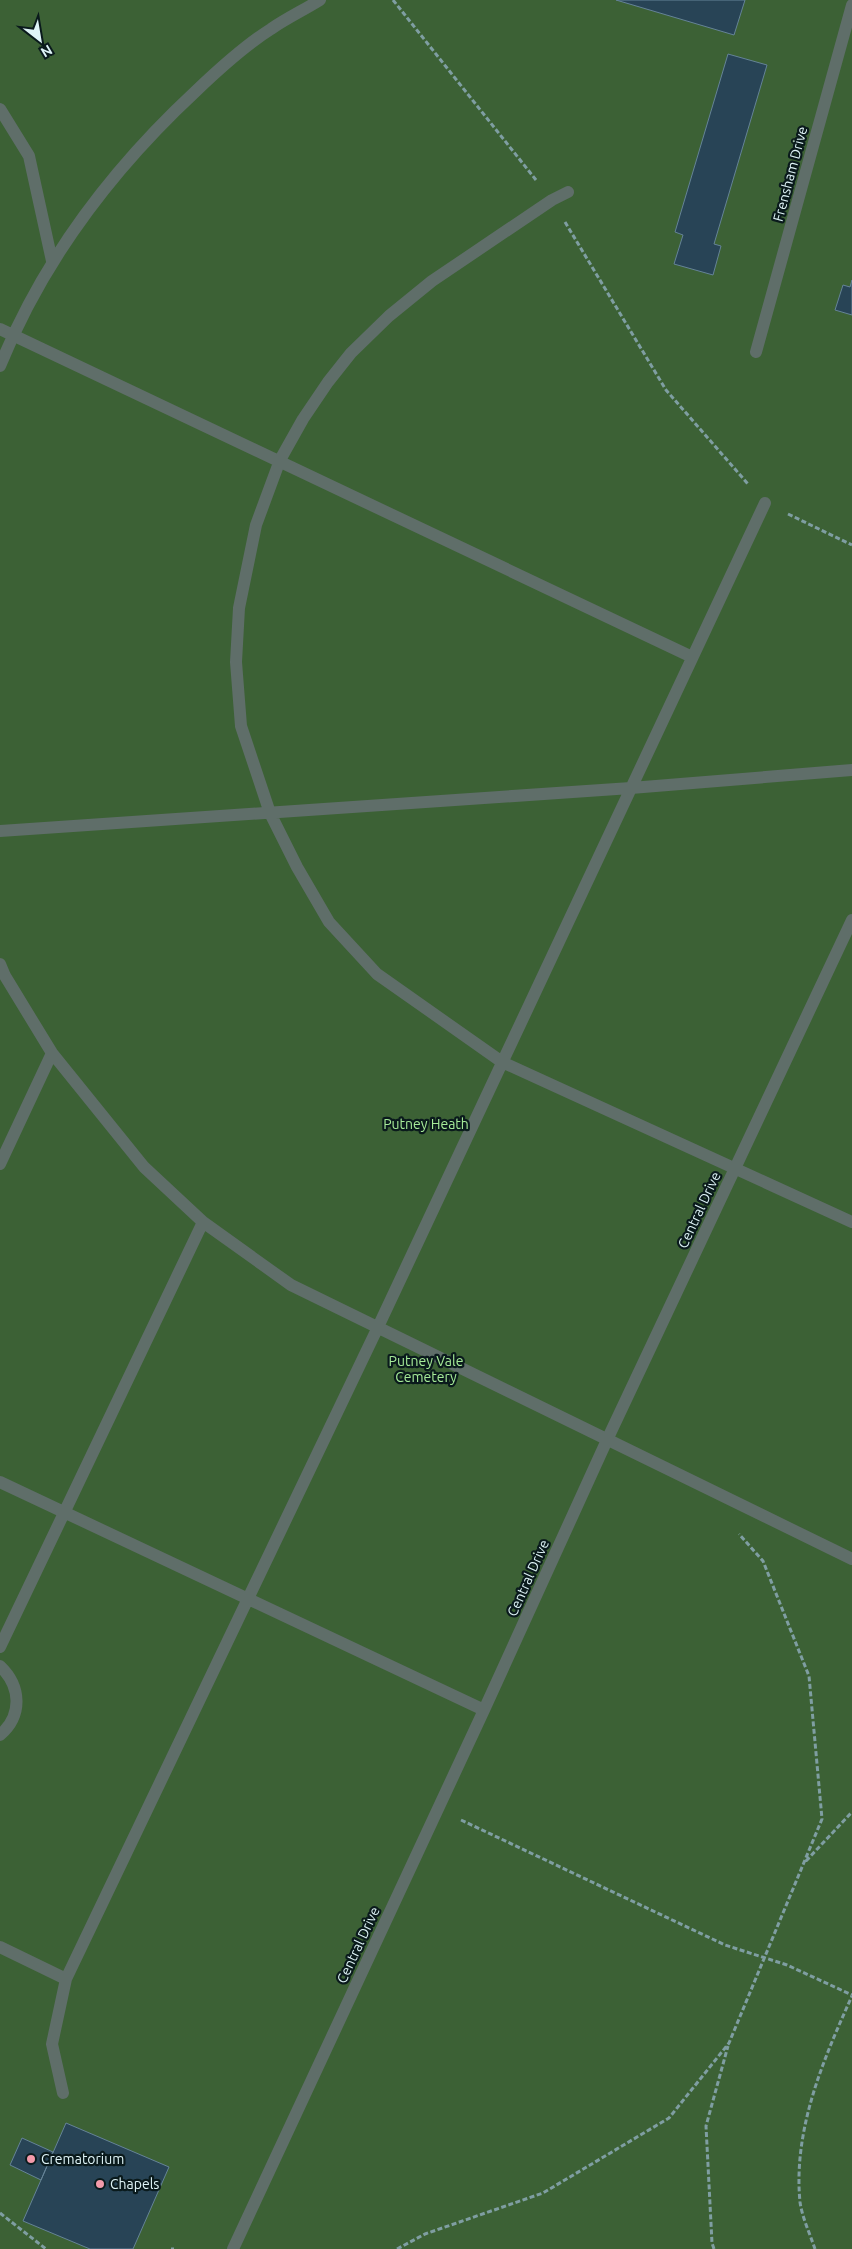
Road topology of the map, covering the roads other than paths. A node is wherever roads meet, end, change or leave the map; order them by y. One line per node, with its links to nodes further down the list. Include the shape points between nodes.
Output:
1 (320, 0): 5 (street, via 270,29 168,117 92,202)
2 (852, 5): 8 (street, Frensham Drive)
3 (0, 109): 5 (street, via 29,156)
4 (568, 192): 10 (street, via 432,281 351,352 303,419)
5 (52, 261): 7 (street)
6 (0, 328): 7 (street)
7 (13, 334): 9 (street); 10 (street)
8 (756, 352)
9 (0, 366)
10 (280, 460): 12 (street); 15 (street, via 256,525 239,608 236,662 241,726)
11 (765, 503): 12 (street)
12 (692, 657): 14 (street)
13 (852, 770): 14 (street)
14 (631, 788): 15 (street); 20 (street)
15 (270, 814): 16 (street); 20 (street, via 329,922 377,974)
16 (0, 831)
17 (852, 920): 22 (street, Central Drive)
18 (0, 964): 19 (street)
19 (52, 1053): 21 (street); 23 (street, via 144,1167)
20 (502, 1062): 22 (street); 25 (street)
21 (0, 1164)
22 (735, 1169): 24 (street); 26 (street, Central Drive)
23 (203, 1222): 25 (street, via 291,1285); 28 (street)
24 (852, 1222)
25 (378, 1327): 26 (street); 30 (street)
26 (607, 1440): 29 (street); 33 (street, Central Drive)
27 (0, 1482): 28 (street)
28 (64, 1512): 30 (street); 31 (street)
29 (852, 1560)
30 (249, 1598): 33 (street); 36 (street)
31 (0, 1646)
32 (0, 1666): 34 (street, via 16,1689 17,1703 14,1717)
33 (484, 1710): 38 (street, Central Drive)
34 (0, 1735)
35 (0, 1948): 36 (street)
36 (66, 1979): 37 (street, via 52,2044)
37 (63, 2093)
38 (233, 2249)

